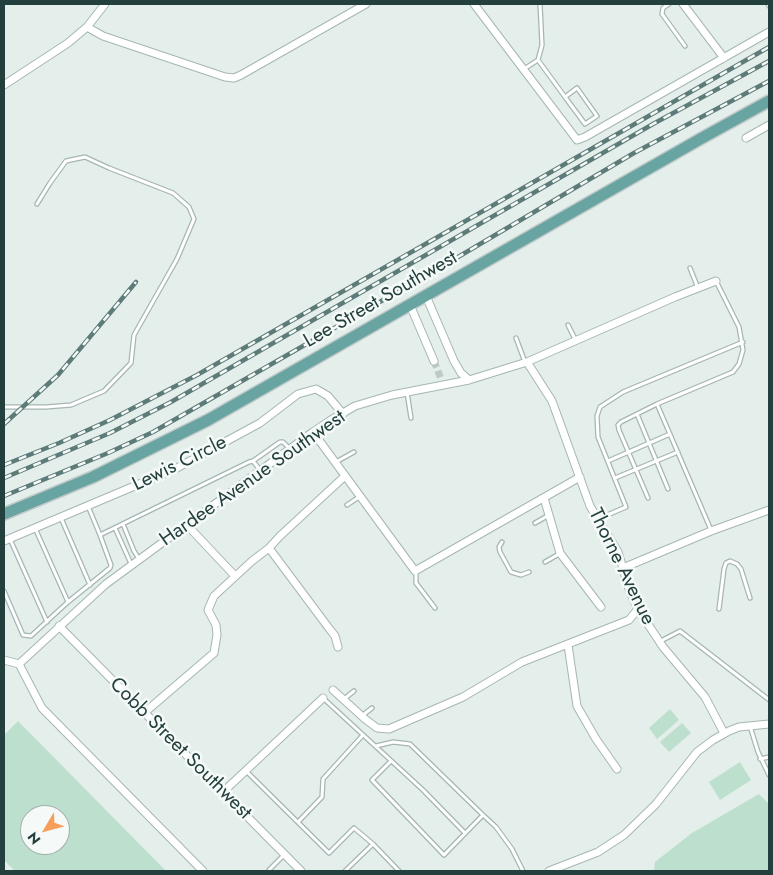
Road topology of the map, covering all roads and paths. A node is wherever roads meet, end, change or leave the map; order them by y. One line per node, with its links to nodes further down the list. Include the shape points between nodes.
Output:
1 (105, 4): 7 (street)
2 (366, 4): 7 (street, via 234,78 103,36)
3 (474, 4): 12 (street)
4 (540, 4): 11 (lane, via 542,45)
5 (668, 4): 9 (lane, via 662,14)
6 (683, 4): 10 (street)
7 (87, 27): 13 (street)
8 (769, 32): 10 (street)
9 (685, 46)
10 (724, 58): 12 (street, via 578,140)
11 (538, 60): 12 (lane); 14 (lane)
12 (524, 69)
13 (4, 85)
14 (565, 97): 14 (lane, via 585,124 597,116 577,88)
15 (769, 101): 22 (main road, Lee Street Southwest)
16 (769, 125): 17 (street)
17 (746, 138)
18 (37, 204): 33 (lane, via 66,161 85,157 173,193 189,207 194,219 177,259 134,335 131,363 104,391 71,405)
19 (690, 268): 21 (lane)
20 (716, 281): 21 (street, Hardee Avenue Southwest); 27 (lane, via 740,327)
21 (698, 288): 26 (street, Hardee Avenue Southwest)
22 (426, 296): 23 (main road, Lee Street Southwest); 30 (street, via 454,361)
23 (410, 306): 28 (street); 60 (main road, Lee Street Southwest, via 152,450)
24 (568, 325): 26 (lane)
25 (516, 338): 29 (lane)
26 (575, 340): 29 (street, Hardee Avenue Southwest)
27 (743, 342): 32 (lane, via 739,364 733,372); 46 (lane, via 608,400 600,408 597,426)
28 (434, 361)
29 (526, 362): 30 (street, Hardee Avenue Southwest); 51 (street, Thorne Avenue, via 552,401)
30 (468, 380): 31 (street, Hardee Avenue Southwest)
31 (407, 392): 34 (street, Hardee Avenue Southwest, via 355,406); 36 (lane)
32 (658, 404): 35 (lane); 38 (lane)
33 (4, 407)
34 (343, 414): 37 (street, Hardee Avenue Southwest); 58 (street, Lewis Circle, via 328,396 316,389 298,394 228,442 175,469)
35 (637, 414): 39 (lane); 42 (lane, via 618,425)
36 (411, 418)
37 (313, 432): 40 (street, Hardee Avenue Southwest); 47 (street)
38 (670, 434): 39 (lane); 43 (lane)
39 (650, 443): 42 (lane); 44 (lane)
40 (290, 450): 45 (lane, via 280,442); 49 (street, Hardee Avenue Southwest)
41 (354, 452): 47 (lane)
42 (628, 452): 46 (lane); 48 (lane)
43 (678, 452): 44 (lane); 69 (lane)
44 (657, 460): 48 (lane); 53 (lane)
45 (253, 461): 49 (lane); 65 (lane)
46 (608, 461): 52 (lane)
47 (335, 463): 50 (street)
48 (636, 469): 52 (lane); 56 (lane)
49 (261, 471): 66 (street, Hardee Avenue Southwest)
50 (345, 476): 54 (street); 73 (street)
51 (580, 477): 55 (street); 63 (street, Thorne Avenue)
52 (615, 478): 63 (lane, via 626,507)
53 (668, 489)
54 (360, 496): 57 (lane); 79 (street)
55 (544, 498): 61 (street); 79 (street)
56 (648, 498)
57 (347, 505)
58 (88, 506): 62 (street, Lewis Circle); 70 (lane)
59 (769, 510): 69 (street)
60 (4, 514)
61 (549, 515): 64 (lane); 74 (street)
62 (61, 517): 67 (street, Lewis Circle); 82 (lane)
63 (598, 519): 78 (street, Thorne Avenue, via 618,552)
64 (536, 523)
65 (124, 524): 68 (lane); 75 (lane)
66 (187, 525): 75 (street, Hardee Avenue Southwest); 81 (street)
67 (35, 528): 71 (street, Lewis Circle); 85 (lane)
68 (115, 528): 70 (lane); 77 (lane)
69 (711, 531): 78 (street)
70 (100, 535): 82 (lane, via 111,565)
71 (7, 540): 90 (lane)
72 (502, 542): 80 (lane, via 500,552 511,572 521,575)
73 (269, 548): 81 (street); 94 (street, via 332,631)
74 (560, 553): 76 (lane); 86 (street)
75 (140, 560): 77 (street, Hardee Avenue Southwest)
76 (545, 562)
77 (132, 566): 91 (street, Hardee Avenue Southwest)
78 (623, 568): 88 (street, Thorne Avenue)
79 (416, 571): 87 (lane, via 416,583)
80 (528, 572)
81 (235, 576): 103 (street, via 210,602 208,610 217,635 214,653)
82 (90, 585): 85 (lane)
83 (4, 591): 90 (lane, via 23,635 34,634)
84 (750, 598): 89 (lane, via 741,569 730,561 724,569)
85 (68, 602): 90 (lane)
86 (601, 607)
87 (435, 608)
88 (638, 609): 92 (street, Thorne Avenue); 93 (street, via 629,620)
89 (719, 609)
90 (47, 622)
91 (58, 626): 96 (street, Hardee Avenue Southwest); 103 (street, Cobb Street Southwest)
92 (659, 642): 101 (lane, via 680,631); 107 (street, Thorne Avenue, via 705,697)
93 (568, 645): 104 (street, via 522,662 463,697 388,729 377,728); 113 (street, via 577,706)
94 (338, 647)
95 (4, 660): 96 (street)
96 (19, 664): 123 (street, via 42,708)
97 (333, 690): 100 (street)
98 (354, 691): 100 (lane)
99 (323, 698): 108 (lane); 114 (street)
100 (343, 699): 104 (street)
101 (768, 699)
102 (372, 708): 104 (lane)
103 (144, 713): 116 (street, Cobb Street Southwest)
104 (362, 716)
105 (769, 724): 106 (street)
106 (750, 725): 107 (street); 111 (lane)
107 (724, 733): 128 (street, via 697,752 656,804 624,835 598,852)
108 (364, 735): 109 (lane); 118 (lane, via 323,779 322,797)
109 (376, 746): 112 (lane); 117 (lane, via 393,742 410,744)
110 (769, 757): 111 (lane)
111 (760, 759): 115 (lane)
112 (391, 760): 119 (lane); 119 (lane, via 372,780 444,855)
113 (617, 769)
114 (246, 770): 116 (street); 118 (lane)
115 (769, 775)
116 (223, 792): 121 (street, Cobb Street Southwest)
117 (483, 815): 119 (lane); 127 (lane, via 496,826)
118 (298, 822): 120 (lane, via 329,853 354,828)
119 (465, 833)
120 (373, 844): 125 (lane); 126 (lane)
121 (285, 855): 122 (lane); 124 (street, Cobb Street Southwest)
122 (269, 870)
123 (203, 871)
124 (301, 871)
125 (345, 871)
126 (399, 871)
127 (523, 871)
128 (549, 871)

